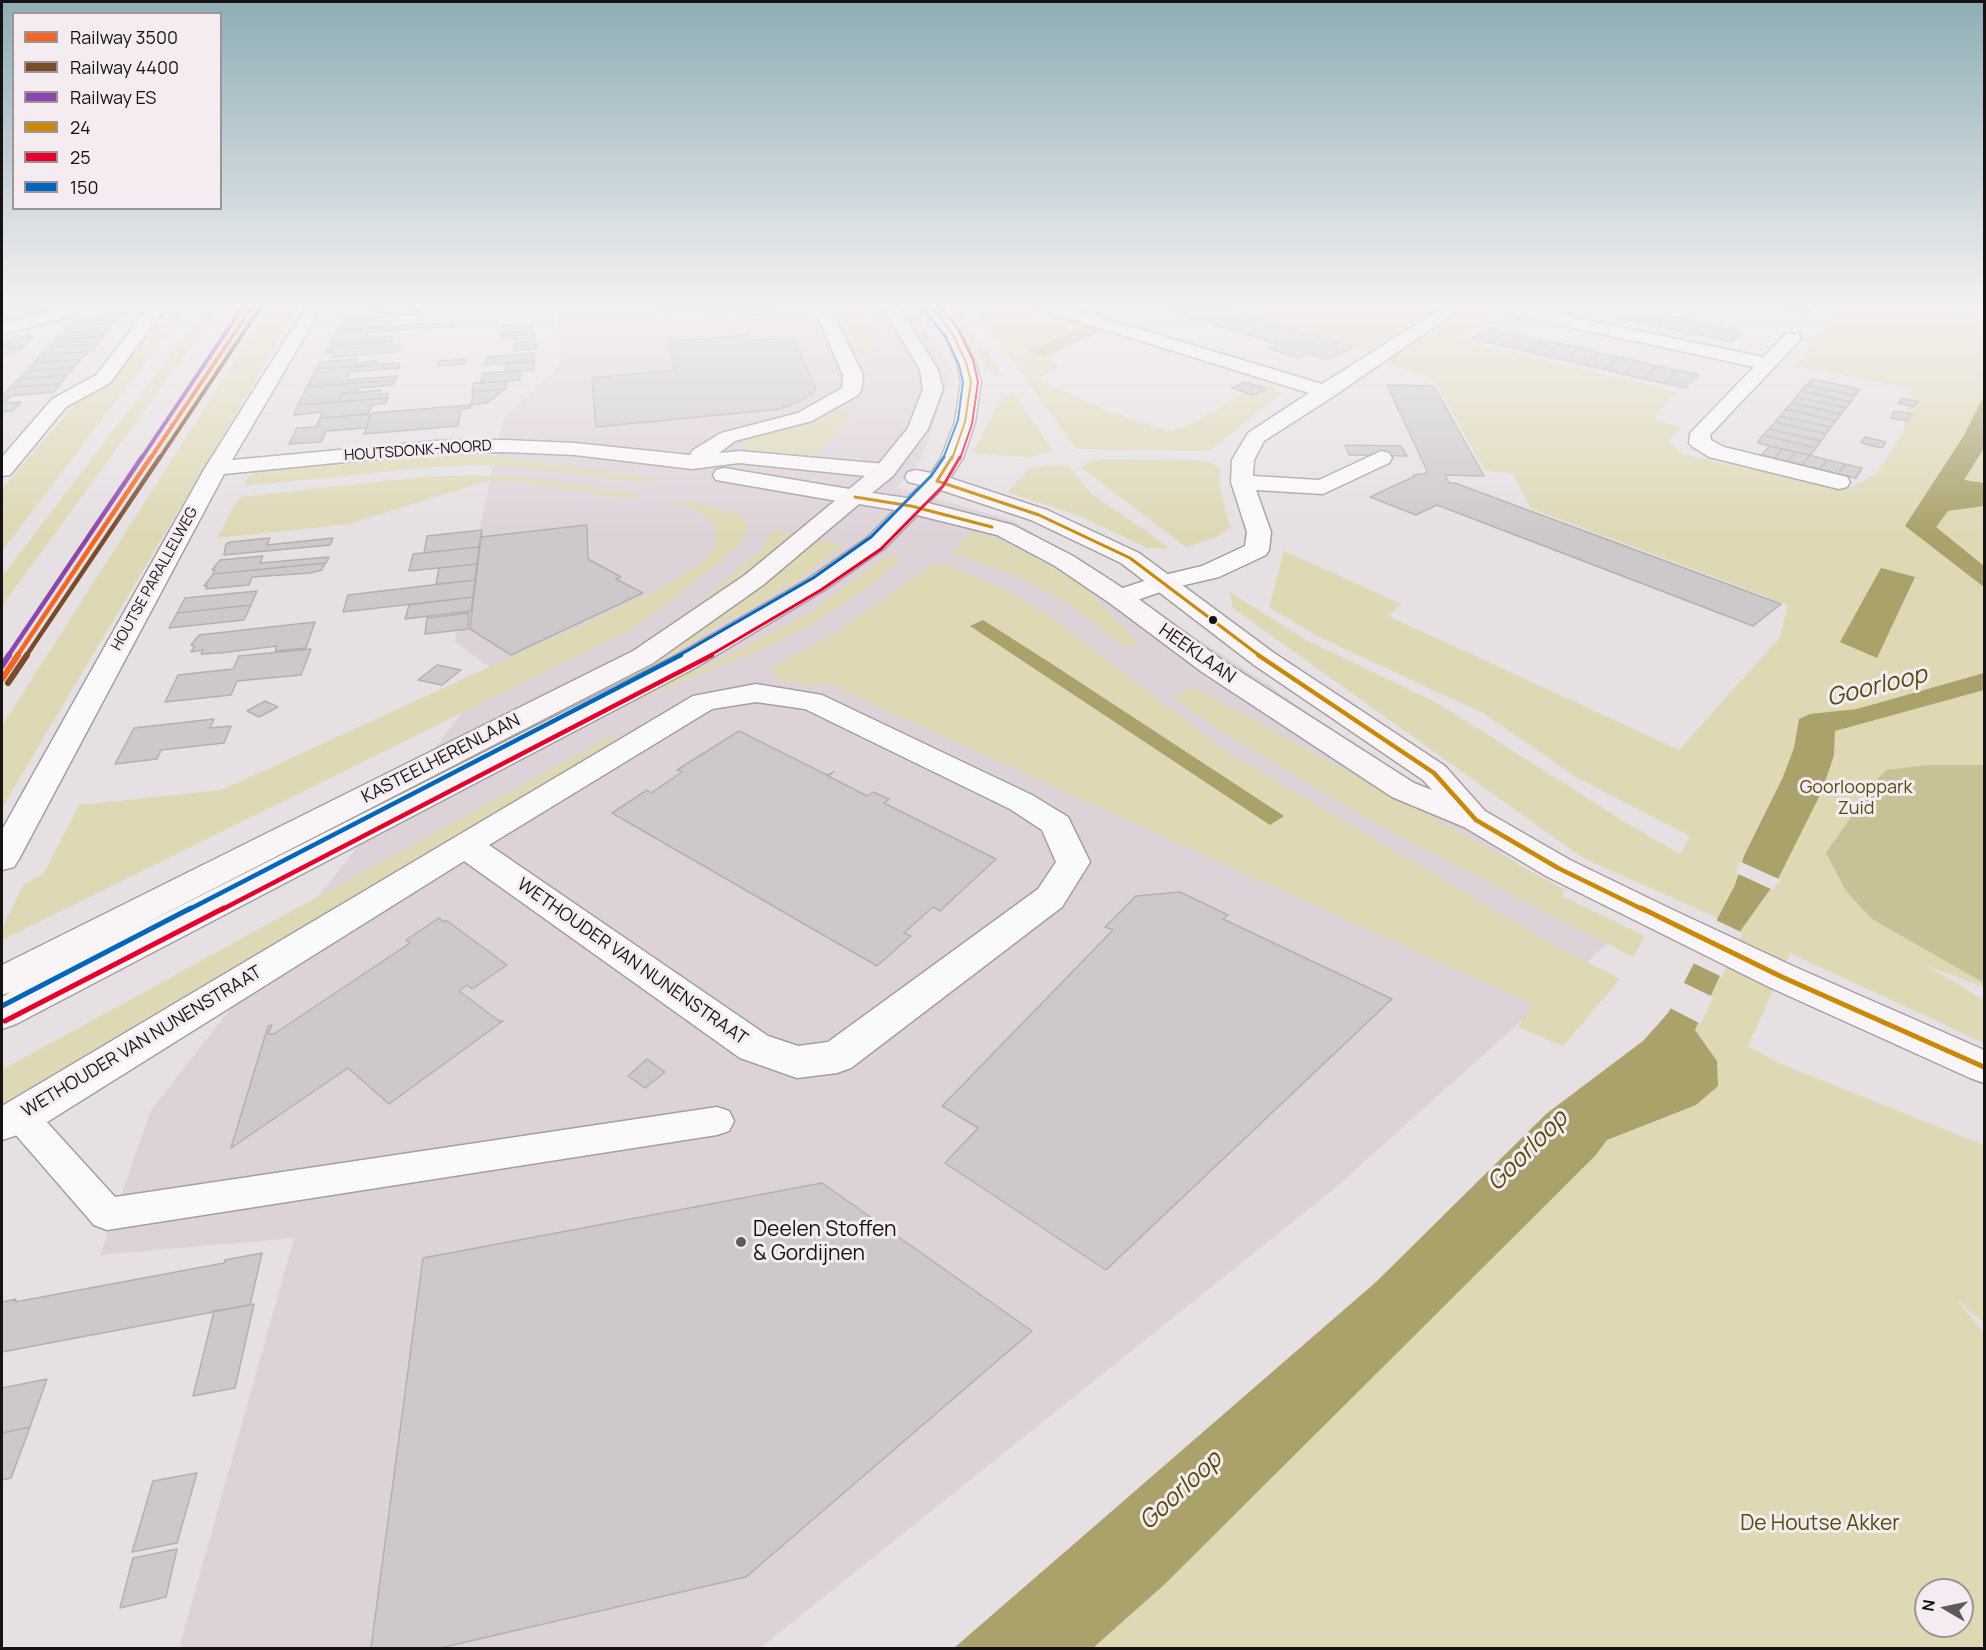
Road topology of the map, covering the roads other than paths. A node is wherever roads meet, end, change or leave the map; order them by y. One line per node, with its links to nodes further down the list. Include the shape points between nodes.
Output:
1 (99, 381): 13 (street, via 58,403)
2 (269, 381): 12 (street, HOUTSE PARALLELWEG)
3 (852, 381): 11 (street, via 851,391 837,401 805,417 728,437)
4 (931, 381): 14 (main road, via 933,389 918,429)
5 (971, 381): 15 (main road, via 965,422 952,458)
6 (1291, 381): 9 (street)
7 (1344, 381): 9 (street)
8 (1751, 381): 17 (street, via 1700,434 1700,443 1717,452)
9 (1327, 392): 16 (street, via 1255,437 1243,460)
10 (1381, 458): 16 (street, via 1323,487)
11 (692, 462): 12 (street, HOUTSDONK-NOORD, via 505,446 436,447); 14 (street, HOUTSDONK-NOORD, via 739,457); 18 (street, HOUTSDONK-NOORD, via 720,474)
12 (216, 468): 24 (street, HOUTSE PARALLELWEG)
13 (2, 470)
14 (885, 471): 15 (main road, HEEKLAAN); 18 (main road)
15 (937, 480): 19 (main road); 20 (main road, HEEKLAAN, via 1039,516 1130,558)
16 (1242, 482): 20 (street, via 1259,532 1257,550 1210,572)
17 (1839, 482)
18 (855, 496): 19 (main road, HEEKLAAN); 25 (main road, KASTEELHERENLAAN, via 754,580 643,657)
19 (911, 506): 21 (main road, HEEKLAAN, via 1005,530 1064,561); 26 (main road, KASTEELHERENLAAN, via 876,543 817,584 685,662)
20 (1165, 582): 21 (street); 22 (main road, HEEKLAAN, via 1264,659 1434,773)
21 (1120, 598): 22 (main road, HEEKLAAN, via 1222,672 1403,789)
22 (1476, 820): 27 (main road, HEEKLAAN, via 1558,868 1660,919)
23 (465, 845): 23 (street, WETHOUDER VAN NUNENSTRAAT, via 754,1047 797,1062 837,1057 1050,898 1073,862 1056,824 1021,802 812,701 756,693 703,702); 28 (street, WETHOUDER VAN NUNENSTRAAT)
24 (2, 859)
25 (2, 981)
26 (2, 1014)
27 (1984, 1067)
28 (11, 1120): 29 (lane, via 107,1214)
29 (717, 1121)

